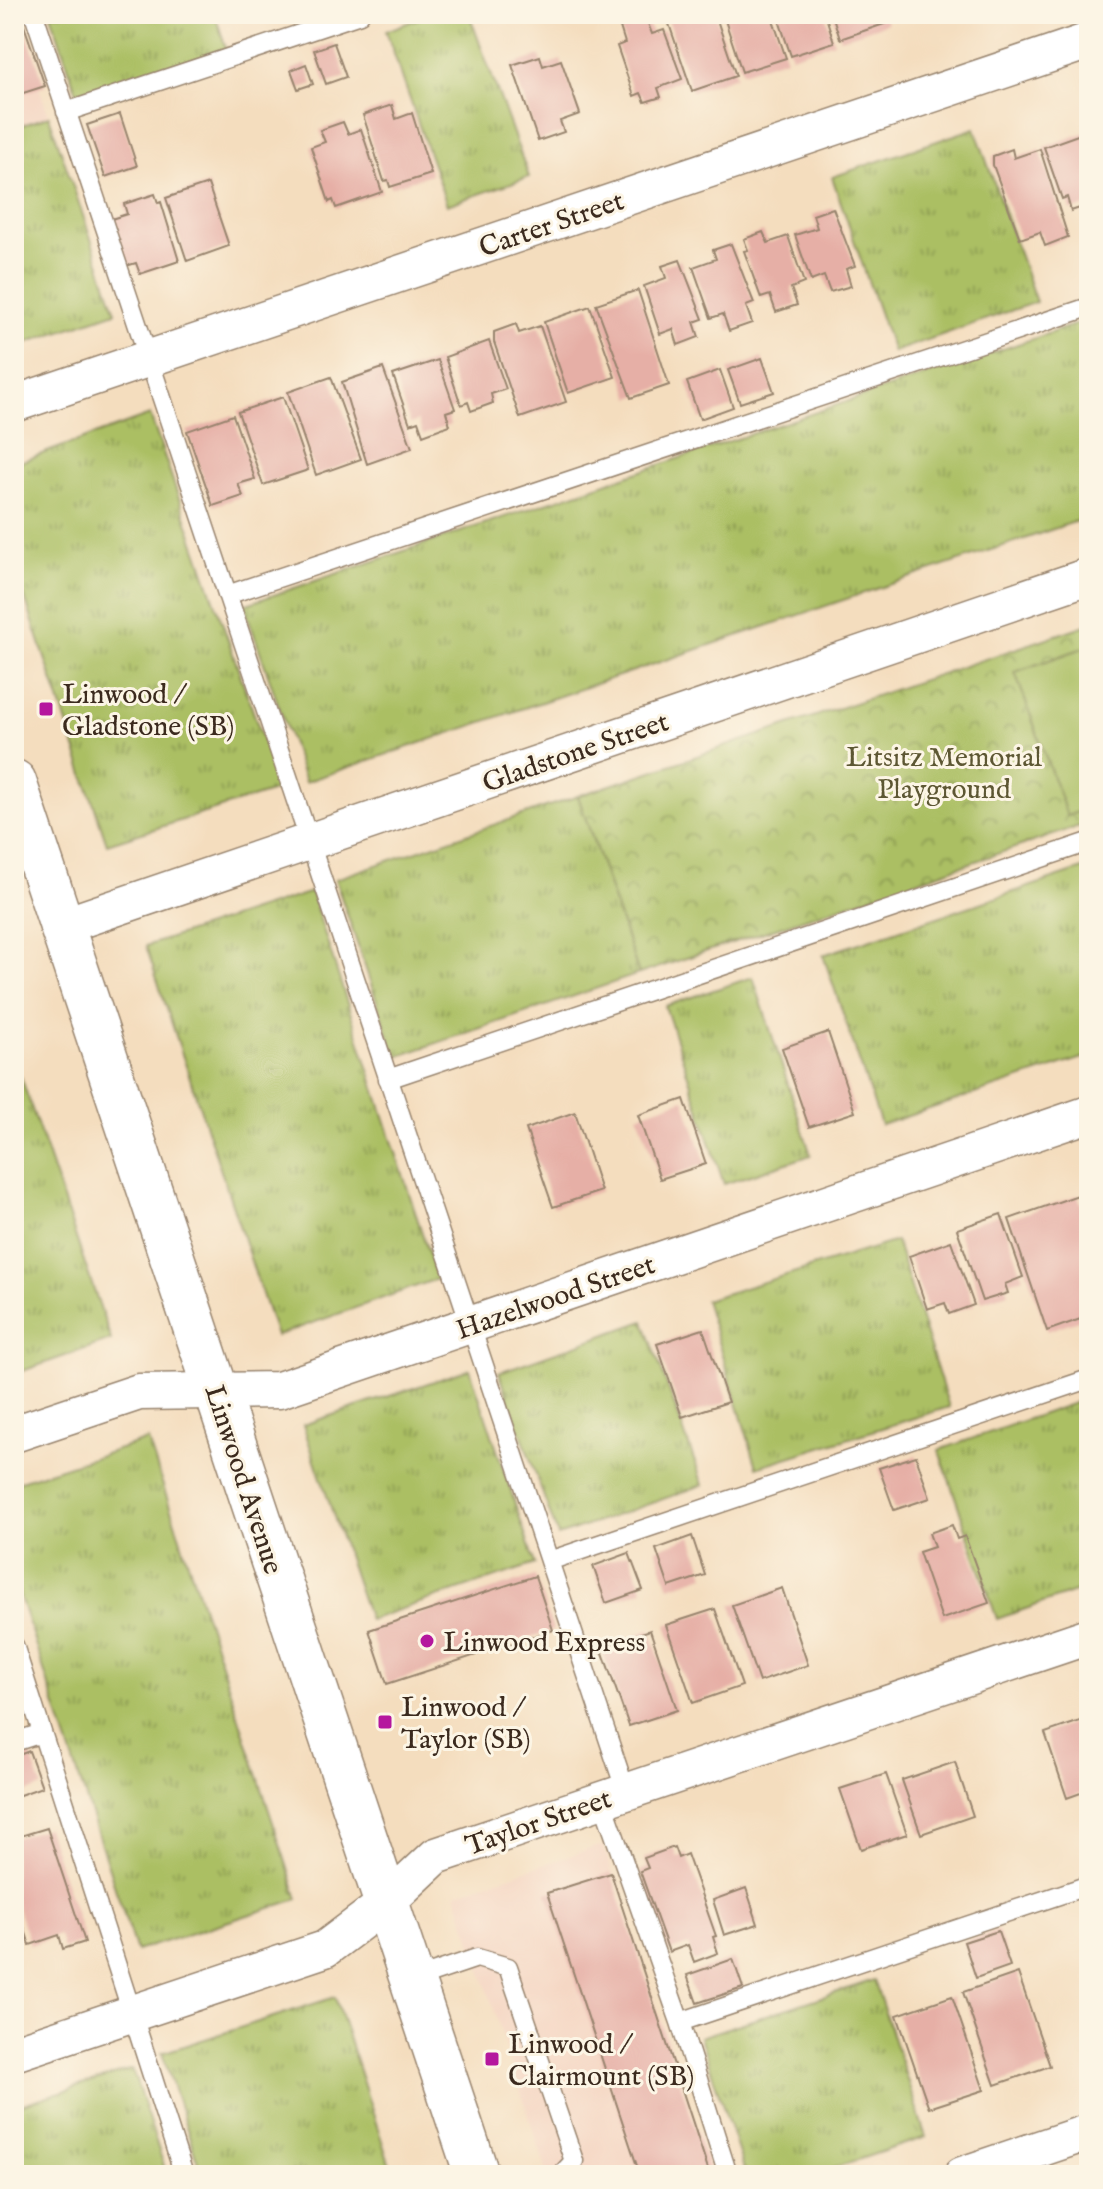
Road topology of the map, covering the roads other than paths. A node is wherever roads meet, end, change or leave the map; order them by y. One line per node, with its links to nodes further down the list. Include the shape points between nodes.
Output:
1 (34, 14): 4 (lane)
2 (360, 14): 4 (lane)
3 (1089, 41): 6 (street, Carter Street)
4 (66, 112): 6 (lane)
5 (1089, 307): 9 (lane)
6 (148, 359): 7 (street, Carter Street); 9 (lane)
7 (14, 404)
8 (1089, 576): 12 (street, Gladstone Street)
9 (227, 595): 12 (lane)
10 (14, 782): 11 (street, Linwood Avenue)
11 (22, 831): 14 (street, Linwood Avenue)
12 (309, 842): 14 (street, Gladstone Street); 15 (lane)
13 (1089, 842): 15 (lane)
14 (62, 926): 19 (street, Linwood Avenue)
15 (388, 1079): 17 (lane)
16 (1089, 1114): 17 (street, Hazelwood Street)
17 (470, 1325): 19 (street, Hazelwood Street, via 279,1390); 21 (lane)
18 (1089, 1379): 21 (lane)
19 (216, 1389): 20 (street, Hazelwood Street, via 139,1392); 28 (street, Linwood Avenue)
20 (14, 1434)
21 (549, 1561): 26 (lane)
22 (1089, 1636): 26 (street, Taylor Street)
23 (14, 1645): 24 (lane)
24 (42, 1733): 25 (lane); 30 (lane)
25 (14, 1742)
26 (614, 1796): 28 (street, Taylor Street, via 436,1856); 31 (lane)
27 (1089, 1885): 31 (lane)
28 (386, 1903): 29 (street, Linwood Avenue); 30 (street, Taylor Street, via 325,1949)
29 (412, 1980): 35 (street, Linwood Avenue); 36 (lane, via 477,1958 508,1967 574,2161)
30 (130, 2014): 32 (street, Taylor Street); 34 (lane)
31 (680, 2022): 37 (lane)
32 (14, 2053)
33 (1089, 2132): 38 (street)
34 (184, 2175)
35 (477, 2175)
36 (561, 2175)
37 (728, 2175)
38 (962, 2175)

